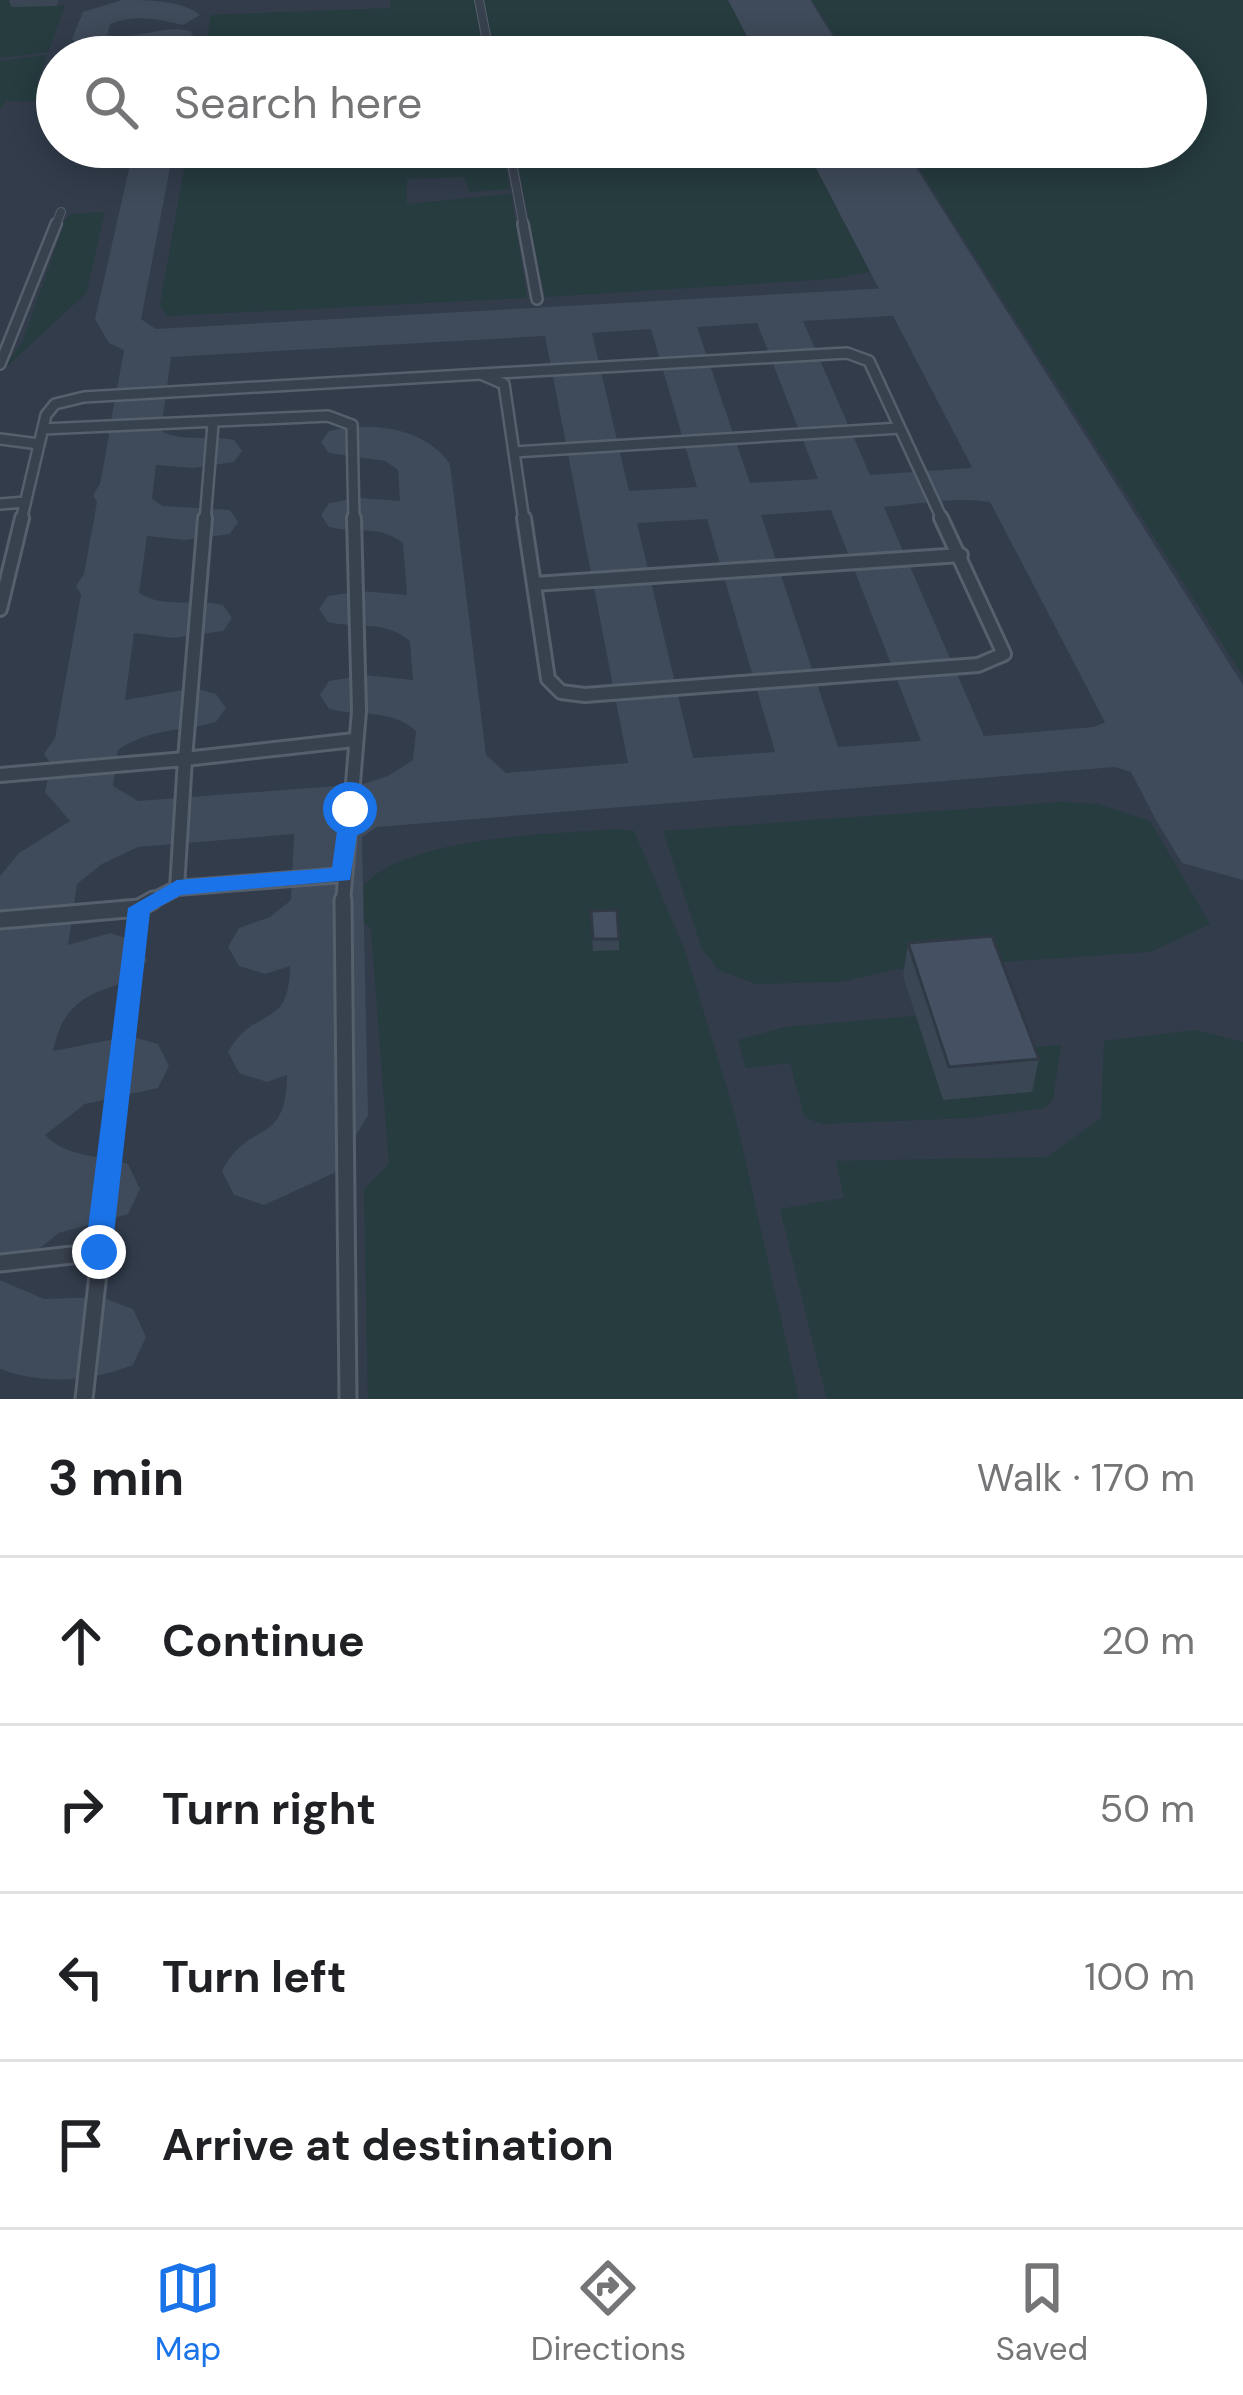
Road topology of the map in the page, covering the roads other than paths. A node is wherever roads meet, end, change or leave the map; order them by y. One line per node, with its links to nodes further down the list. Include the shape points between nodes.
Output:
1 (479, 0): 2 (lane)
2 (486, 36)
3 (512, 168): 5 (lane)
4 (61, 212): 6 (lane)
5 (537, 298)
6 (0, 364)
7 (524, 372): 8 (lane); 9 (lane); 11 (lane, via 854,353 868,361)
8 (481, 374): 9 (lane); 12 (lane, via 68,399 49,409)
9 (504, 384): 15 (lane)
10 (213, 424): 12 (lane); 22 (lane, via 328,416 352,425); 23 (lane)
11 (900, 428): 15 (lane); 18 (lane)
12 (43, 429): 14 (lane)
13 (0, 439): 14 (lane)
14 (39, 444): 16 (lane)
15 (514, 452): 20 (lane)
16 (26, 502): 17 (lane); 19 (lane)
17 (0, 504)
18 (961, 555): 20 (lane); 20 (lane, via 1004,647 990,663 585,694 562,692 548,679)
19 (4, 579): 21 (lane)
20 (534, 584)
21 (0, 609)
22 (354, 740): 23 (lane); 25 (lane)
23 (185, 758): 24 (lane); 26 (lane)
24 (0, 775)
25 (343, 875): 26 (lane); 32 (lane)
26 (177, 887): 27 (lane)
27 (139, 908): 28 (lane); 29 (lane)
28 (0, 920)
29 (99, 1252): 30 (lane); 31 (lane)
30 (0, 1263)
31 (84, 1399)
32 (348, 1399)

